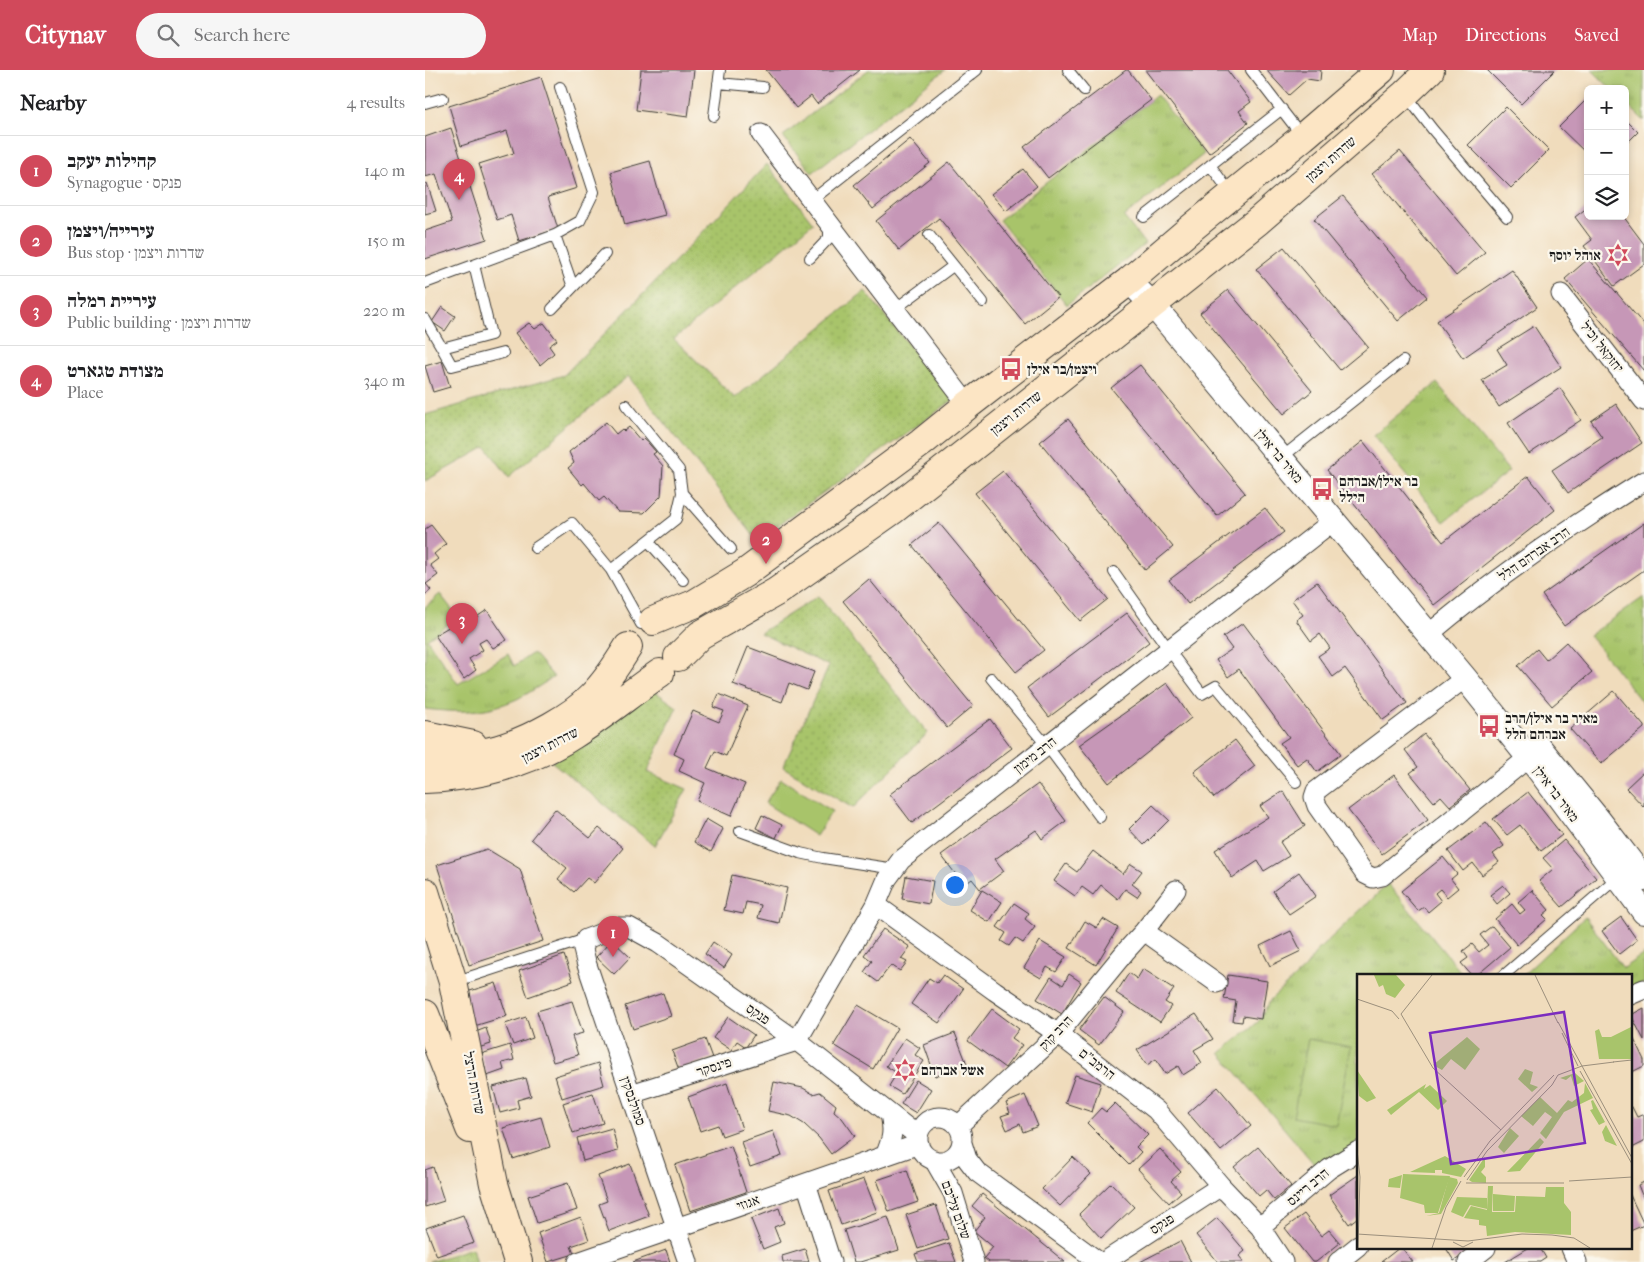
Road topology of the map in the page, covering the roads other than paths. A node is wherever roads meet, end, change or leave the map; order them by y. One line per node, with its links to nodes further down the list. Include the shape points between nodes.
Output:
1 (720, 70): 7 (lane)
2 (977, 70): 20 (lane)
3 (1068, 70): 10 (lane)
4 (1251, 70): 14 (lane)
5 (1381, 70): 17 (main road)
6 (1430, 70): 11 (main road, שדרות ויצמן)
7 (718, 83): 8 (lane); 15 (lane)
8 (763, 86)
9 (560, 87): 25 (lane, via 594,192 581,221)
10 (1084, 90)
11 (1405, 94): 21 (lane); 35 (main road, שדרות ויצמן, via 1258,221)
12 (443, 98): 13 (lane)
13 (425, 103)
14 (1282, 109): 17 (lane); 18 (lane)
15 (714, 116)
16 (761, 134): 20 (street)
17 (1303, 138): 19 (main road)
18 (1210, 165): 19 (lane); 22 (lane)
19 (1233, 196): 30 (main road)
20 (812, 200): 23 (street)
21 (1507, 216)
22 (1144, 217)
23 (829, 222): 26 (street); 26 (lane, via 829,238 810,258 833,246)
24 (929, 234): 29 (lane)
25 (555, 235): 28 (lane); 32 (lane)
26 (848, 248): 37 (street)
27 (605, 254): 32 (lane)
28 (474, 265): 31 (lane); 39 (lane, via 491,335)
29 (953, 266): 34 (lane); 37 (lane)
30 (1129, 281): 35 (street, מאיר בר אילן); 44 (main road)
31 (425, 283)
32 (573, 287): 36 (lane)
33 (1561, 294): 42 (street, יחזקאל וכיל)
34 (983, 302)
35 (1152, 304): 45 (street, מאיר בר אילן); 59 (main road, שדרות ויצמן, via 893,510 776,592 700,635)
36 (552, 309)
37 (895, 309): 44 (street)
38 (425, 319): 39 (lane)
39 (442, 348): 40 (lane, via 452,366)
40 (503, 353)
41 (1403, 361): 45 (lane)
42 (1644, 401)
43 (626, 405): 47 (lane, via 679,470)
44 (968, 405): 55 (main road, via 745,573 695,604)
45 (1280, 458): 48 (street, מאיר בר אילן)
46 (1644, 481): 56 (street, הרב אברהם הלל, via 1526,558)
47 (682, 493): 49 (lane, via 676,519); 51 (lane)
48 (1333, 521): 56 (street, מאיר בר אילן); 58 (street, הרב מימון)
49 (648, 541): 52 (lane); 54 (lane)
50 (535, 548): 52 (lane, via 572,523)
51 (731, 549)
52 (611, 570): 55 (lane)
53 (1114, 572): 58 (lane)
54 (683, 580)
55 (647, 623): 57 (main road, via 631,634); 59 (main road, via 662,623 675,632 680,649)
56 (1429, 634): 61 (street, מאיר בר אילן)
57 (628, 647): 59 (main road, via 637,668 652,673); 64 (main road, שדרות ויצמן, via 608,678 571,714)
58 (1169, 650): 63 (street, הרב מימון); 68 (lane, via 1202,694 1216,686)
59 (669, 665): 67 (main road, שדרות ויצמן, via 599,718 547,750 484,772)
60 (991, 678): 63 (lane)
61 (1465, 678): 66 (street, מאיר בר אילן); 66 (street, via 1316,791 1317,806 1365,874 1373,878 1382,876); 73 (street, מאיר בר אילן, via 1547,756)
62 (425, 734): 64 (main road, via 457,742)
63 (1047, 746): 69 (lane); 71 (street, הרב מימון)
64 (504, 747): 65 (main road, שדרות ויצמן)
65 (425, 758)
66 (1528, 758): 72 (street, מאיר בר אילן)
67 (425, 780)
68 (1296, 782)
69 (1100, 817)
70 (740, 831): 71 (lane, via 800,853)
71 (895, 868): 76 (street, הרב מימון)
72 (1619, 876): 77 (street, מאיר בר אילן); 81 (lane)
73 (1644, 879)
74 (1176, 890): 78 (street, הרב קוק)
75 (425, 892): 82 (main road, שדרות הרצל)
76 (876, 904): 87 (street, הרמב"ם); 88 (street, הרב מימון)
77 (1644, 912)
78 (1144, 931): 83 (street); 87 (street, הרב קוק)
79 (585, 939): 82 (lane); 88 (street, פנקס, via 618,927 629,927 658,942); 89 (street, סמולנסקין, via 586,962)
80 (430, 944): 82 (lane, שדרות הרצל)
81 (1505, 974)
82 (455, 981): 97 (main road, שדרות הרצל)
83 (1217, 983)
84 (1644, 989): 85 (street)
85 (1631, 996)
86 (425, 1014): 97 (main road, שדרות הרצל)
87 (1058, 1034): 91 (street, הרב קוק); 98 (street, הרמב"ם, via 1156,1110)
88 (797, 1040): 89 (street, פינסקר); 90 (street, פנקס)
89 (631, 1094): 100 (street, סמולנסקין)
90 (890, 1114): 92 (street, פנקס); 94 (street, via 893,1128)
91 (960, 1135): 92 (street, via 953,1121 938,1117 925,1123); 95 (street, via 959,1151 954,1156 947,1160); 109 (street, via 967,1159 977,1172)
92 (919, 1140): 94 (street, אגוזי); 95 (street, via 922,1151)
93 (1357, 1152): 99 (street, הרב ריינס, via 1329,1169)
94 (885, 1156): 96 (street, אגוזי)
95 (934, 1160): 108 (street, שלום עליכם, via 953,1193)
96 (807, 1183): 100 (street, אגוזי); 107 (street)
97 (494, 1184): 104 (main road, שדרות הרצל)
98 (1221, 1186): 99 (street, הרמב"ם); 110 (street, פנקס)
99 (1260, 1227): 111 (street, הרמב"ם)
100 (677, 1228): 105 (street, אגוזי); 106 (street, סמולנסקין)
101 (1357, 1247): 112 (street)
102 (1483, 1250): 113 (street)
103 (1572, 1250): 114 (street)
104 (518, 1262)
105 (578, 1262)
106 (688, 1262)
107 (831, 1262)
108 (974, 1262)
109 (1099, 1262)
110 (1103, 1262)
111 (1283, 1262)
112 (1338, 1262)
113 (1468, 1262)
114 (1577, 1262)

